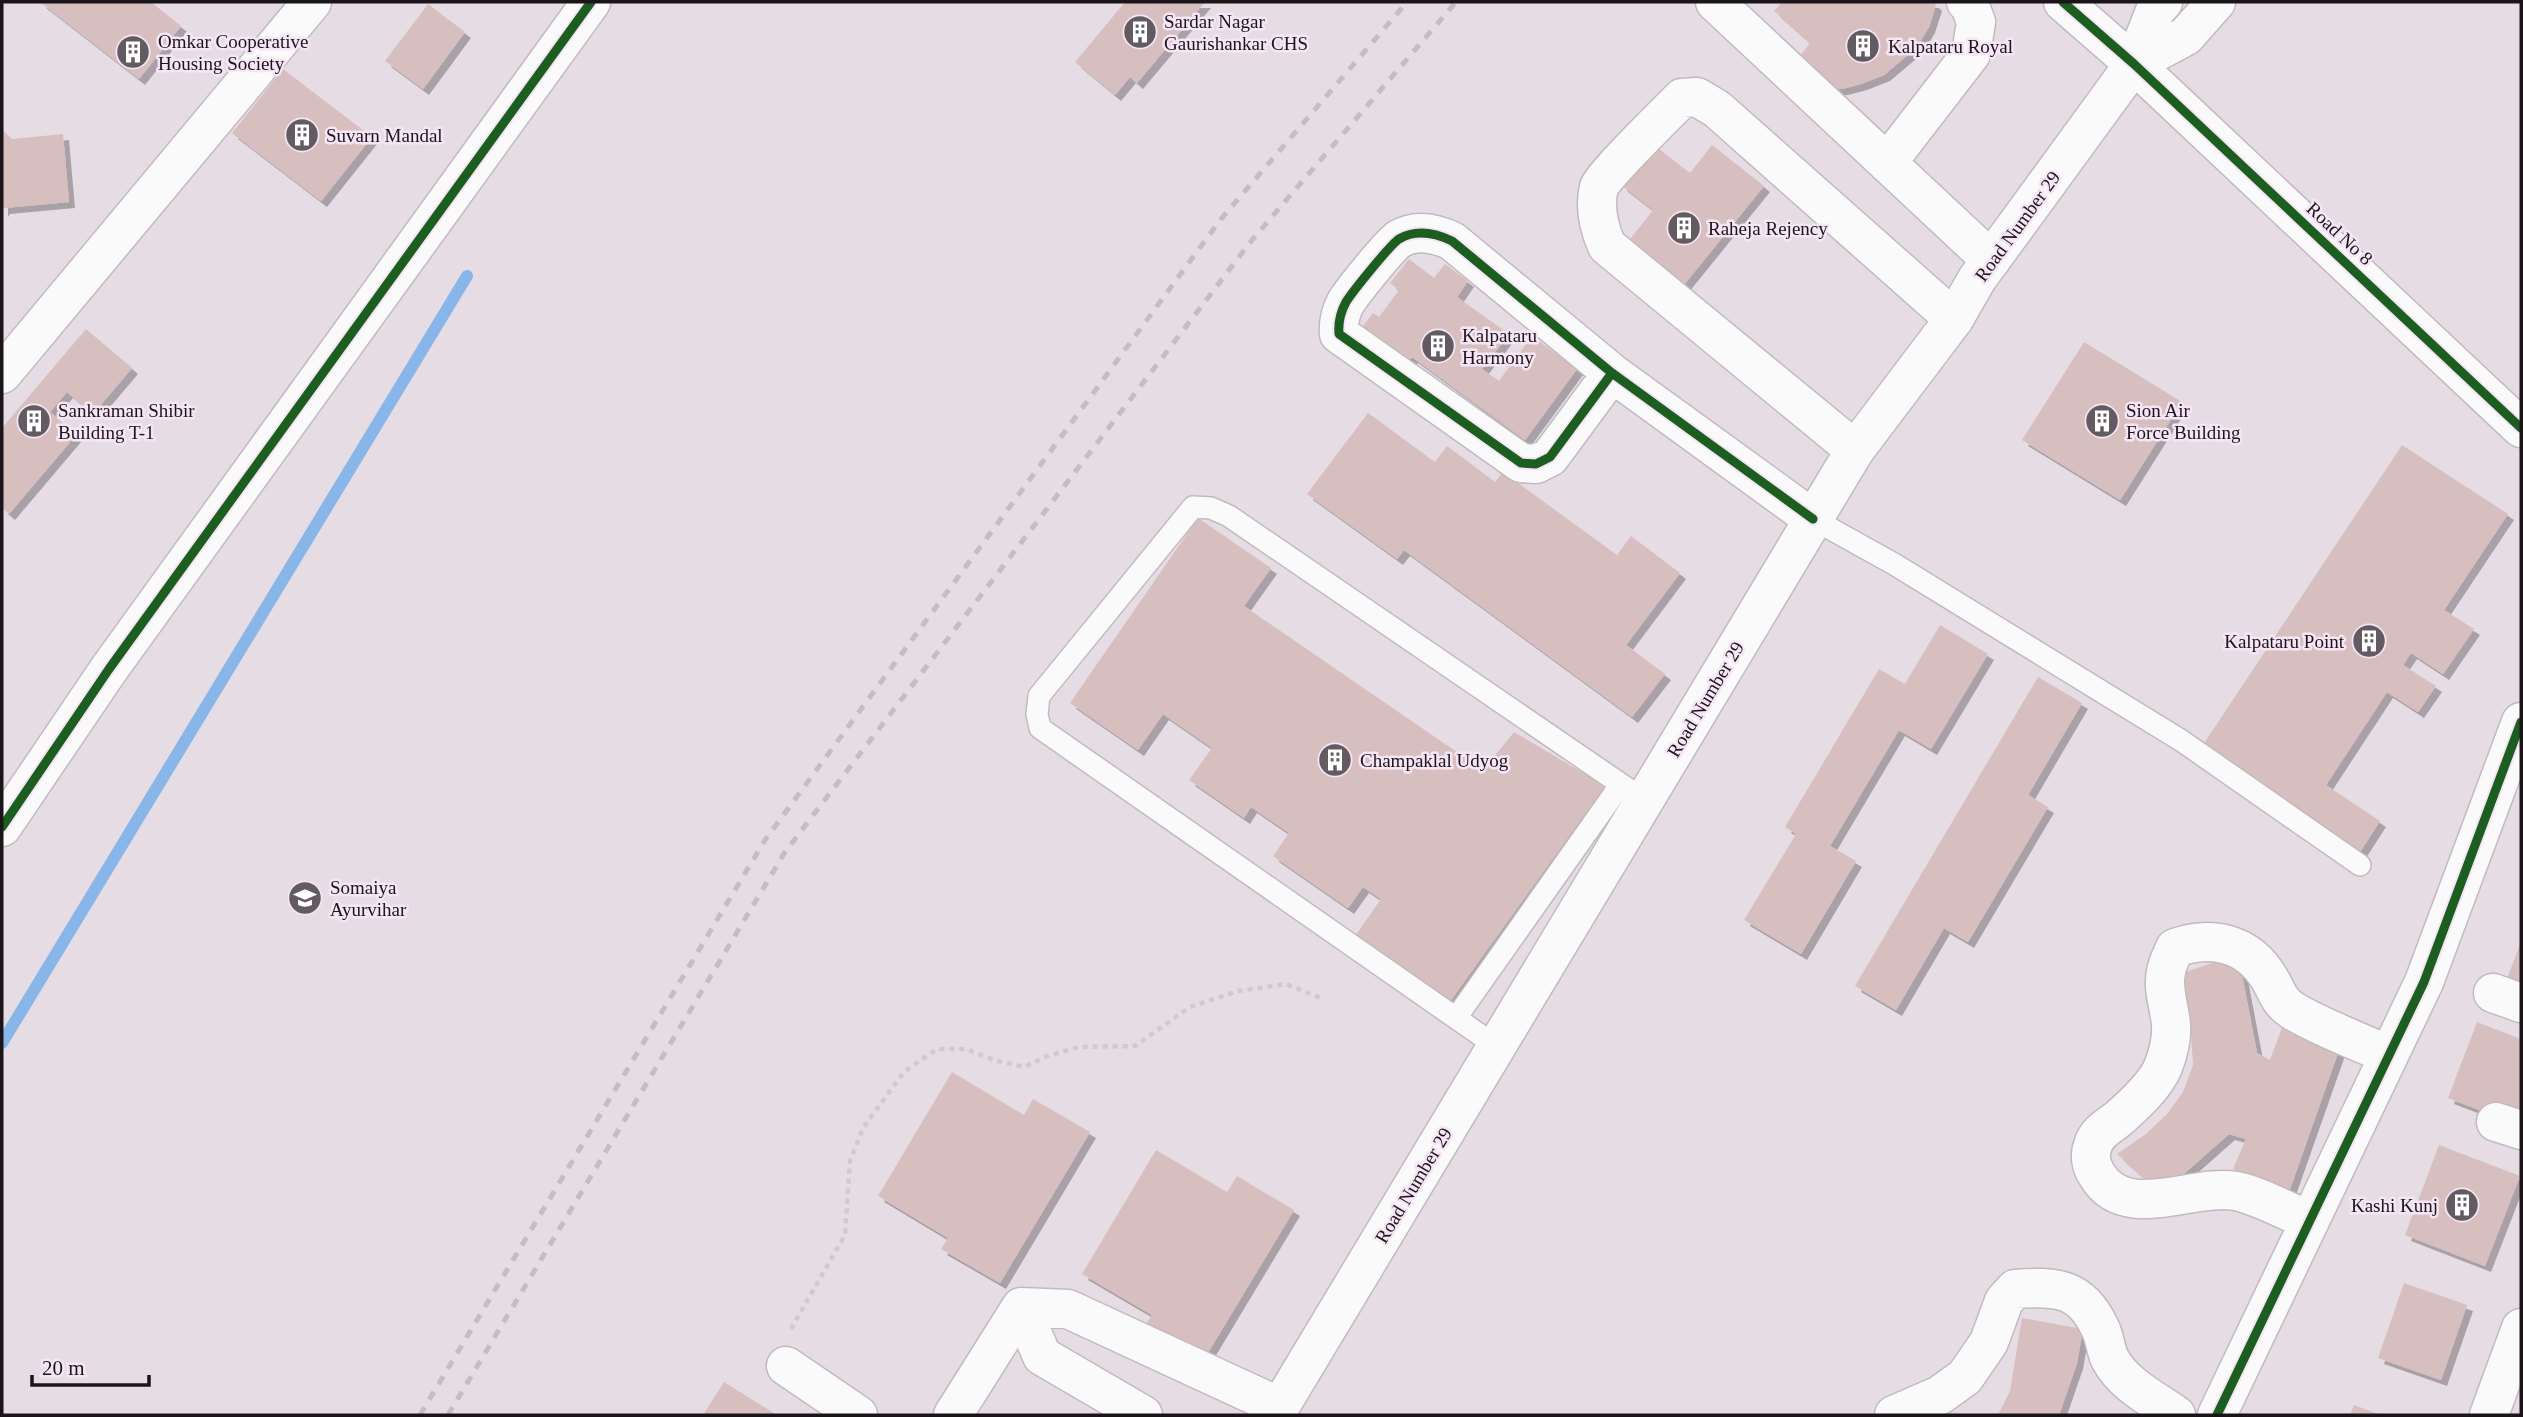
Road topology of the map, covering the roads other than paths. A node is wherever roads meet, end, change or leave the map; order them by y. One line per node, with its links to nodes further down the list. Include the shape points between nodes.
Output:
1 (312, 2): 13 (street)
2 (591, 2): 19 (street, via 109,669)
3 (1715, 2): 9 (street)
4 (1966, 2): 9 (street, via 1976,22 1971,54)
5 (2063, 2): 8 (street, Road No 8)
6 (2163, 2): 8 (street, Road Number 29)
7 (2217, 2): 8 (street, via 2186,36)
8 (2134, 64): 10 (street, Road Number 29); 14 (street, Road No 8)
9 (1887, 163): 10 (street)
10 (1991, 260): 11 (street, Road Number 29)
11 (1954, 318): 15 (street, Road Number 29); 15 (street, via 1717,109 1697,97 1682,98 1600,184 1597,207 1607,246)
12 (1612, 373): 12 (street, via 1451,241 1436,234 1416,233 1397,240 1346,303 1338,321 1339,334 1521,463 1536,464 1550,457); 16 (street)
13 (2, 374)
14 (2521, 428)
15 (1855, 450): 16 (street, Road Number 29)
16 (1813, 519): 18 (street, Road Number 29); 20 (lane, via 2182,741)
17 (2521, 722): 23 (street, via 2424,982)
18 (1633, 792): 21 (lane); 21 (lane, via 1211,508 1193,506 1039,696 1040,727); 22 (street, Road Number 29)
19 (2, 827)
20 (2360, 865)
21 (1456, 1018): 22 (lane)
22 (1496, 1046): 28 (street, Road Number 29)
23 (2389, 1055): 24 (street); 24 (street, via 2280,1002 2269,977 2232,944 2192,942 2175,948 2166,972 2171,1027 2162,1070 2118,1119 2099,1133 2092,1146 2093,1168 2115,1193 2138,1199 2238,1191)
24 (2310, 1221): 34 (street)
25 (1021, 1307): 28 (street, via 1068,1309); 30 (street); 31 (street, via 1042,1356)
26 (2517, 1351): 35 (street)
27 (786, 1366): 29 (street)
28 (1277, 1411)
29 (858, 1415)
30 (953, 1415)
31 (1143, 1415)
32 (1894, 1415): 33 (street, via 1940,1395 1965,1377 1989,1342 2004,1301 2015,1289 2040,1287 2080,1298 2092,1311 2110,1358 2124,1378)
33 (2176, 1415)
34 (2217, 1415)
35 (2489, 1415)

